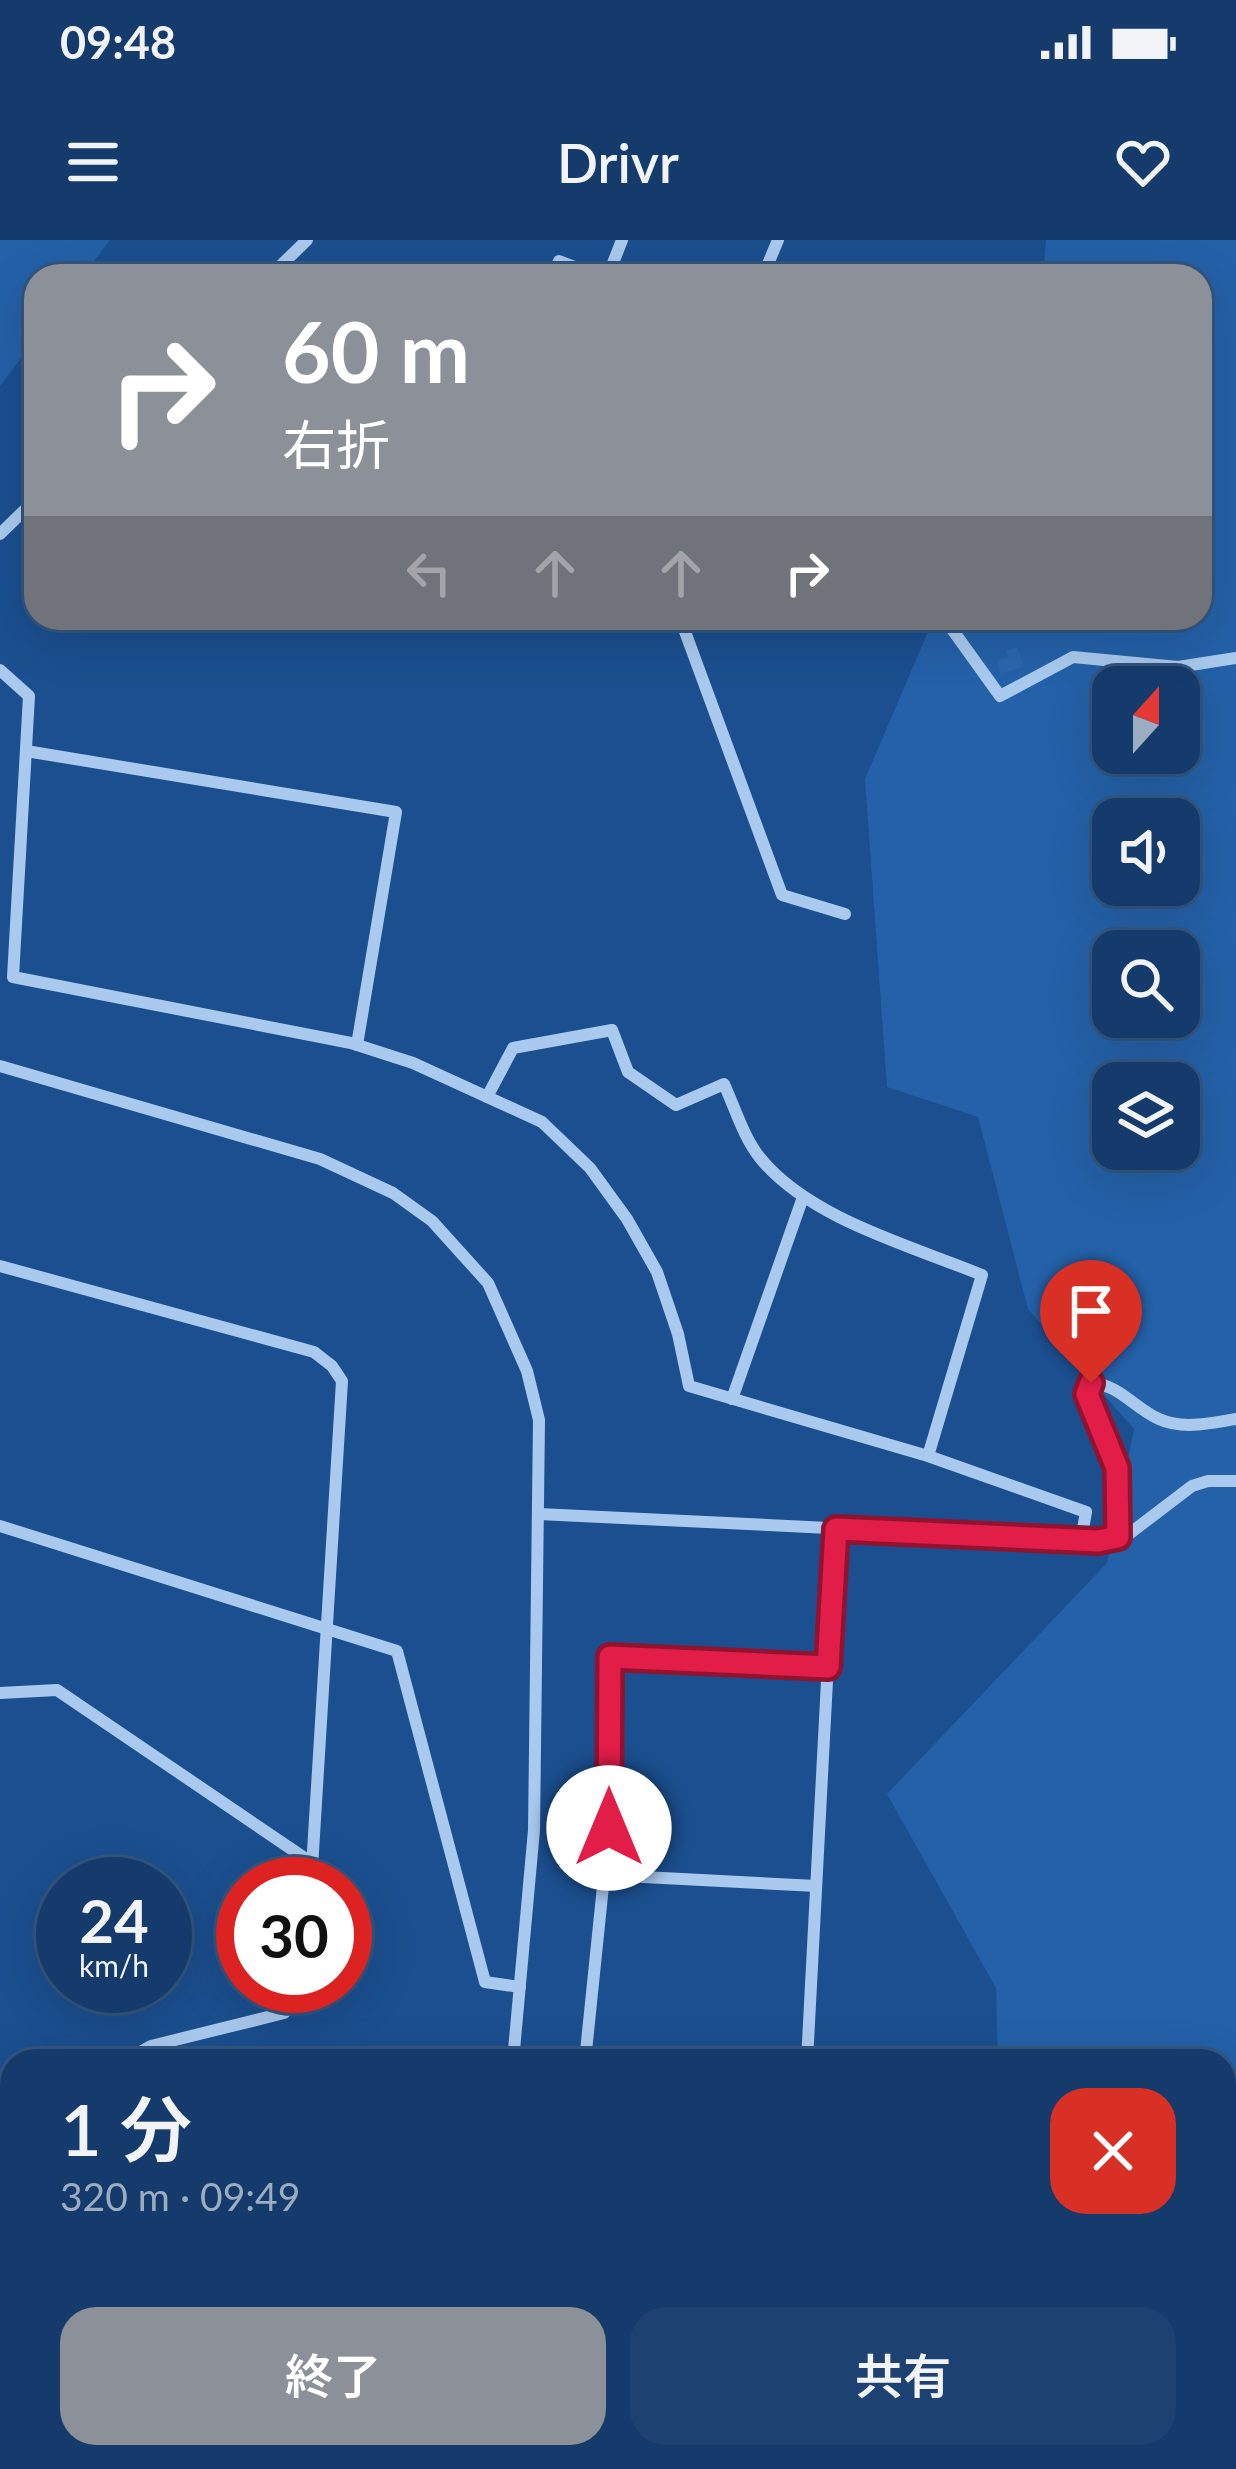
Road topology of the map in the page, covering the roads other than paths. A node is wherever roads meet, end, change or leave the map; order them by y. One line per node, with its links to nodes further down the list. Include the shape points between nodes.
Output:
1 (307, 240): 2 (street)
2 (282, 264)
3 (24, 511): 4 (street)
4 (0, 534)
5 (684, 630): 10 (street, via 782,895)
6 (953, 630): 7 (street, via 1000,696 1073,657 1178,667)
7 (1236, 658)
8 (0, 670): 9 (street, via 29,696)
9 (26, 751): 11 (street, via 13,977); 11 (street, via 396,812)
10 (845, 914)
11 (357, 1045): 13 (street)
12 (0, 1066): 20 (street, via 320,1159 432,1221 488,1283 527,1371 538,1420)
13 (488, 1097): 14 (street, via 513,1048 612,1030 628,1072 676,1105 724,1084 757,1156); 16 (street, via 542,1123 590,1168 657,1272 689,1386)
14 (802, 1197): 16 (street); 18 (street, via 982,1275)
15 (0, 1266): 25 (street, via 314,1352 332,1366 341,1381)
16 (732, 1399): 18 (street)
17 (1236, 1420): 23 (street, via 1175,1424 1091,1383 1087,1394 1117,1468)
18 (928, 1456): 24 (street, via 1086,1512)
19 (1236, 1481): 23 (street, via 1192,1486)
20 (538, 1514): 22 (street); 32 (street, via 534,1830)
21 (0, 1526): 25 (street)
22 (836, 1529): 24 (street); 26 (street)
23 (1118, 1537): 24 (street)
24 (1081, 1540)
25 (324, 1627): 29 (street); 32 (street, via 397,1651 485,1982)
26 (828, 1667): 30 (street, via 610,1657); 31 (street)
27 (0, 1694): 28 (street, via 57,1690)
28 (303, 1857)
29 (312, 1857)
30 (605, 1875): 31 (street); 36 (street)
31 (816, 1886): 37 (street)
32 (520, 1988): 35 (street)
33 (284, 2013): 34 (street)
34 (147, 2049)
35 (514, 2049)
36 (586, 2049)
37 (808, 2049)

